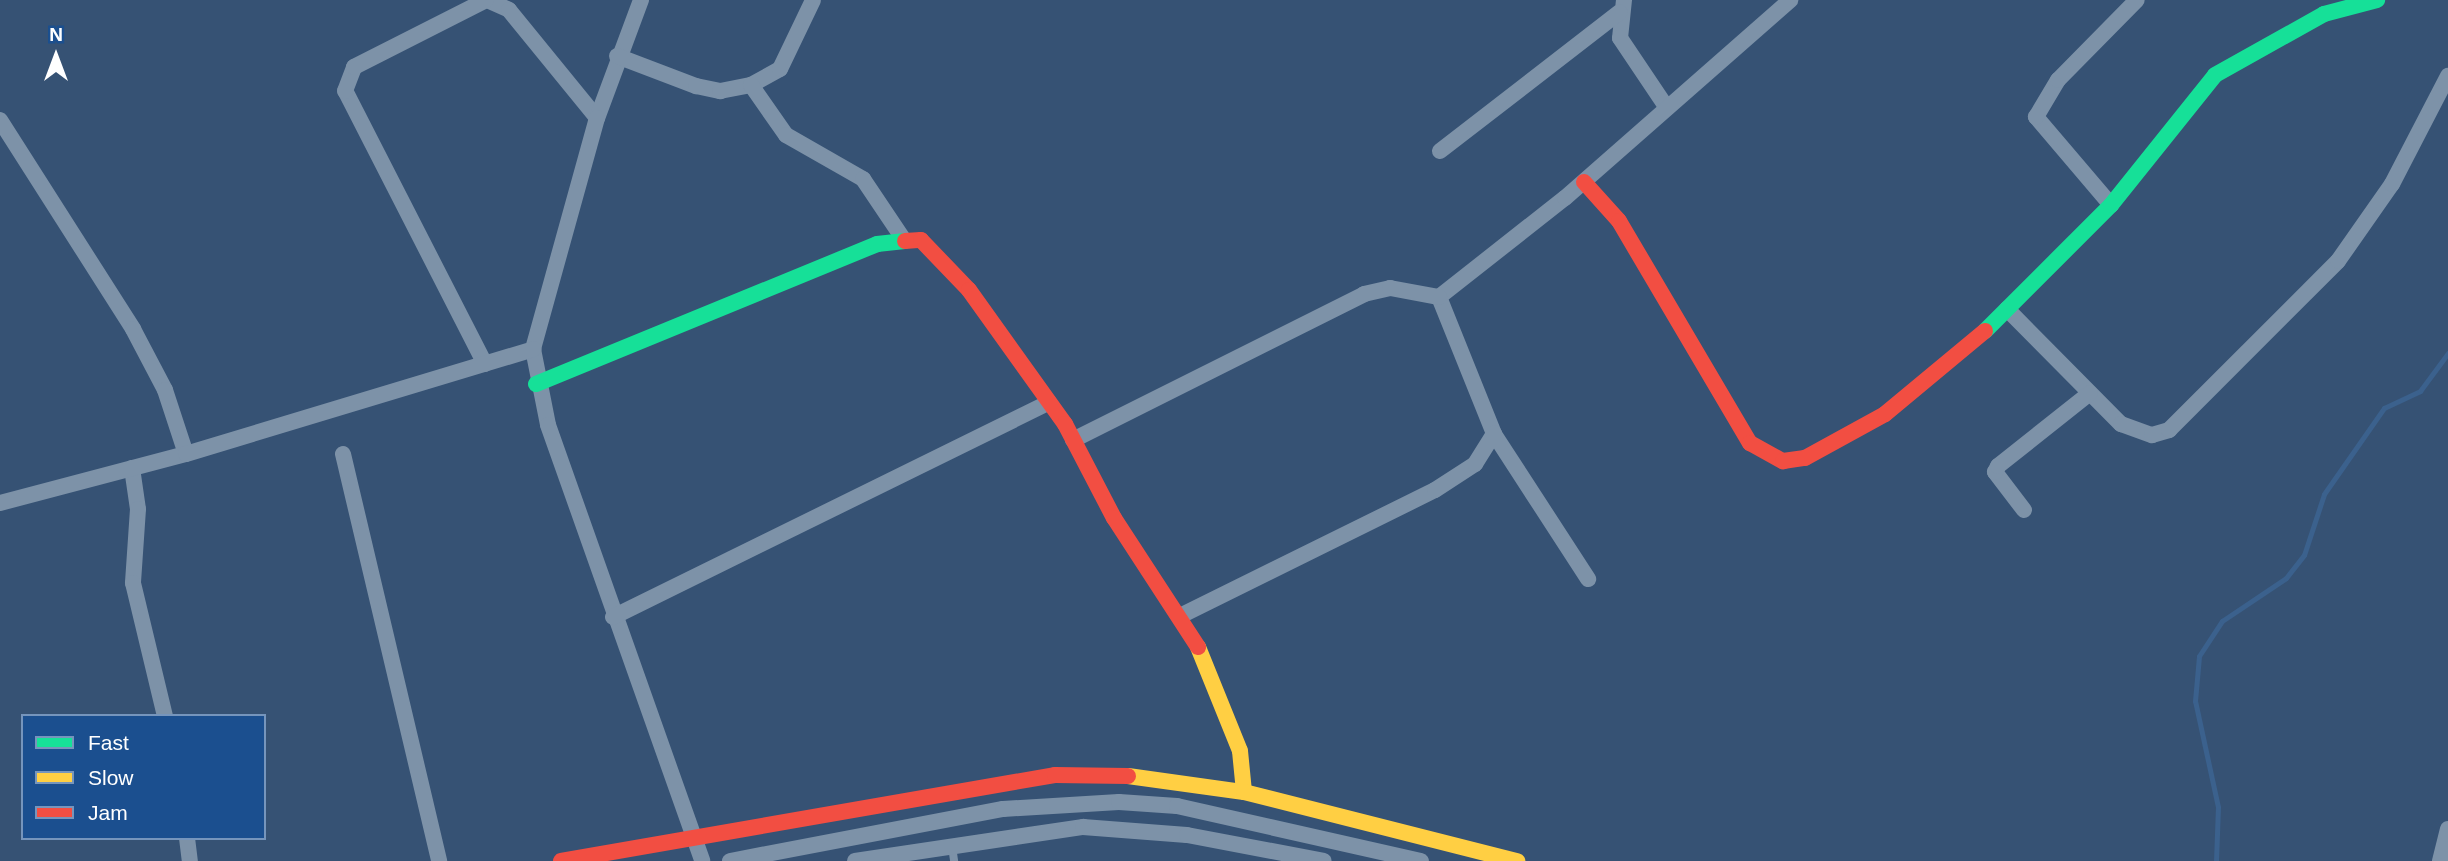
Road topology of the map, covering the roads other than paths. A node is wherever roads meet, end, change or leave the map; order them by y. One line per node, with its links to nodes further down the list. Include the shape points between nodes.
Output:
1 (486, 0): 12 (street, via 509,10); 21 (street, via 355,67 345,91)
2 (641, 0): 8 (street)
3 (813, 0): 10 (street, via 780,69)
4 (1790, 0): 11 (street)
5 (2137, 0): 16 (street, via 2058,80 2036,117)
6 (2377, 0): 16 (street, via 2324,14 2215,75)
7 (1622, 6): 11 (street, via 1620,38); 14 (street)
8 (617, 56): 10 (street, via 696,86 720,91); 12 (street)
9 (2448, 76): 23 (street, via 2392,184 2338,261 2186,417 2169,430 2138,433)
10 (751, 85): 17 (street, via 786,135 863,179)
11 (1667, 108): 15 (street)
12 (597, 118): 20 (street)
13 (0, 120): 27 (street, via 132,329 165,390)
14 (1440, 150)
15 (1584, 182): 18 (street); 19 (street, via 1619,221 1750,443 1783,461 1829,449 1885,414)
16 (2111, 205): 19 (street)
17 (904, 240): 22 (street, via 877,244); 24 (street, via 921,240 940,254)
18 (1439, 297): 25 (street); 26 (street, via 1390,288 1364,294)
19 (2007, 309): 23 (street)
20 (533, 349): 21 (street); 22 (street)
21 (485, 364): 27 (street)
22 (536, 384): 34 (street)
23 (2090, 393): 31 (street, via 1998,466 1995,472)
24 (1049, 402): 26 (street); 34 (street)
25 (1494, 433): 32 (street); 33 (street, via 1475,464 1435,490)
26 (1073, 440): 33 (street, via 1114,518)
27 (186, 454): 29 (street)
28 (343, 454): 42 (street)
29 (132, 468): 30 (street); 35 (street, via 138,509 133,583)
30 (0, 503)
31 (2024, 510)
32 (1588, 579)
33 (1180, 616): 36 (street, via 1213,674 1240,751)
34 (613, 617): 38 (street)
35 (165, 714)
36 (1244, 792): 38 (street, via 1129,776 1055,775); 50 (street)
37 (2448, 829): 51 (street)
38 (693, 838): 43 (street); 44 (street)
39 (187, 840): 41 (street)
40 (952, 844): 46 (street); 47 (lane); 48 (street, via 1083,827 1187,835)
41 (190, 861)
42 (439, 861)
43 (561, 861)
44 (702, 861)
45 (730, 861): 49 (street, via 1003,809 1119,802 1177,806)
46 (855, 861)
47 (954, 861)
48 (1324, 861)
49 (1420, 861)
50 (1517, 861)
51 (2440, 861)

